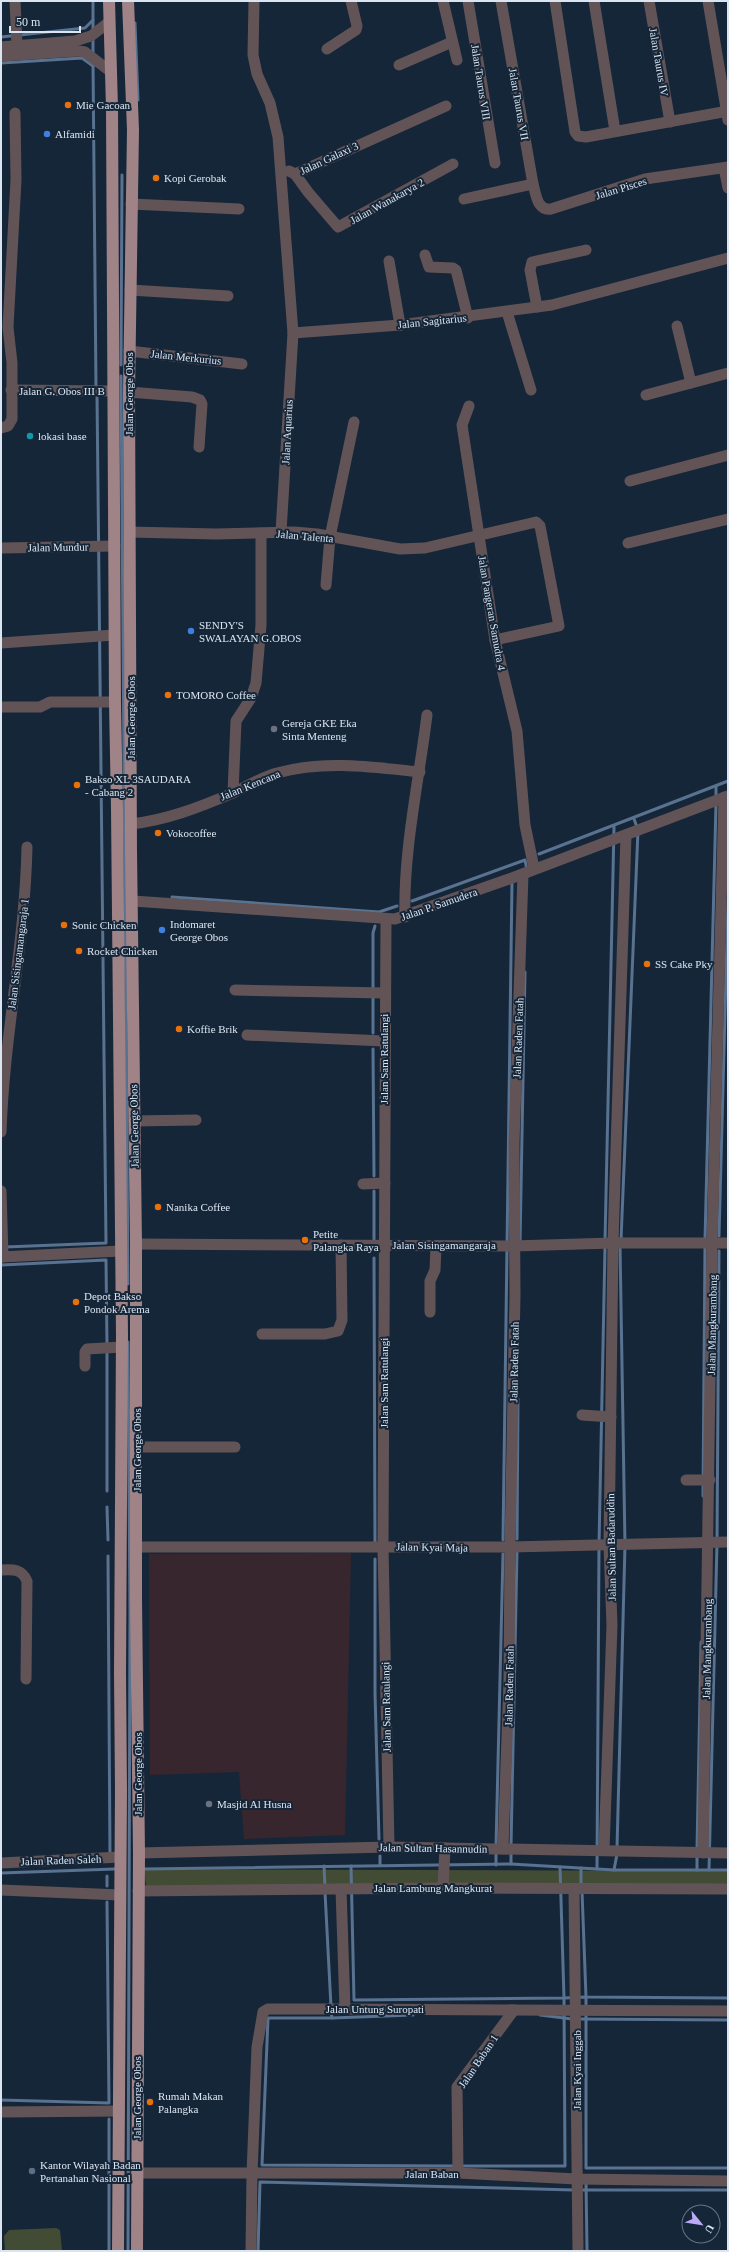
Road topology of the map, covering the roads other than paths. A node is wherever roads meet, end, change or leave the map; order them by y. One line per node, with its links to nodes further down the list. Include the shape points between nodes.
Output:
1 (15, 1): 15 (street)
2 (109, 1): 13 (main road, Jalan George Obos)
3 (128, 1): 35 (main road, Jalan George Obos, via 133,130)
4 (254, 1): 30 (street, via 253,55 257,74 270,103 278,137)
5 (351, 1): 17 (street, via 356,30)
6 (443, 1): 14 (street)
7 (468, 1): 27 (street, Jalan Taurus VIII)
8 (501, 1): 32 (street, Jalan Taurus VII)
9 (555, 1): 26 (street, via 575,132 582,138)
10 (594, 1): 26 (street)
11 (649, 1): 25 (street, Jalan Taurus IV)
12 (708, 1): 24 (street)
13 (109, 22): 15 (street, via 91,36 75,41); 21 (main road, Jalan George Obos)
14 (452, 42): 19 (street); 20 (street)
15 (17, 46): 16 (street)
16 (1, 47)
17 (327, 50)
18 (1, 56): 21 (street, via 79,51 85,52)
19 (457, 60)
20 (399, 65)
21 (111, 72): 54 (main road, Jalan George Obos)
22 (446, 106): 31 (street, Jalan Galaxi 3)
23 (15, 112): 49 (street, via 16,180)
24 (727, 114): 25 (street)
25 (670, 122): 26 (street)
26 (616, 131)
27 (495, 163)
28 (453, 164): 31 (street, Jalan Wanakarya 2, via 338,227)
29 (726, 167): 33 (street); 36 (street, Jalan Pisces, via 645,180 551,209 543,209)
30 (281, 168): 31 (street, Jalan Galaxi 3); 50 (street)
31 (295, 174)
32 (533, 184): 34 (street); 36 (street, Jalan Taurus VII)
33 (728, 188)
34 (464, 199)
35 (130, 204): 37 (street); 42 (main road, Jalan George Obos)
36 (540, 206)
37 (239, 209)
38 (586, 250): 44 (street, via 532,262 530,270)
39 (425, 255): 46 (street, via 429,267 456,270)
40 (728, 258): 44 (street, Jalan Sagitarius)
41 (389, 261): 47 (street)
42 (130, 290): 43 (street); 51 (main road, Jalan George Obos)
43 (228, 296)
44 (537, 308): 45 (street, Jalan Sagitarius)
45 (506, 312): 46 (street, Jalan Sagitarius); 58 (street)
46 (468, 318): 47 (street, Jalan Sagitarius)
47 (400, 325): 50 (street, Jalan Sagitarius)
48 (677, 326): 56 (street)
49 (4, 328): 57 (street, via 12,363)
50 (293, 333): 70 (street, Jalan Aquarius)
51 (129, 351): 52 (street, Jalan Merkurius); 53 (main road, Jalan George Obos)
52 (242, 364)
53 (129, 369): 54 (main road); 60 (main road, Jalan George Obos)
54 (112, 370): 59 (main road, Jalan George Obos)
55 (728, 372): 56 (street)
56 (691, 383): 61 (street)
57 (8, 385): 59 (street, Jalan G. Obos III B); 64 (street, via 11,422)
58 (531, 390)
59 (112, 391): 75 (main road, Jalan George Obos)
60 (128, 392): 65 (street, via 192,397 200,400 202,404); 69 (main road, Jalan George Obos)
61 (646, 394)
62 (469, 406): 72 (street, Jalan Pangeran Samudra 4, via 462,425)
63 (354, 422): 73 (street)
64 (1, 428)
65 (199, 447)
66 (728, 455): 67 (street)
67 (630, 481)
68 (728, 519): 74 (street)
69 (129, 532): 71 (street, Jalan Talenta); 87 (main road, Jalan George Obos)
70 (281, 532): 71 (street, Jalan Talenta); 73 (street, Jalan Talenta)
71 (261, 533): 85 (street, via 260,625 256,683 251,698 236,721)
72 (479, 535): 73 (street, Jalan Talenta, via 412,549); 79 (street, Jalan Pangeran Samudra 4); 79 (street, Jalan Talenta, via 531,522 536,522 540,526 560,622 555,628)
73 (330, 537): 77 (street)
74 (628, 543)
75 (115, 546): 76 (street, Jalan Mundur); 78 (main road, Jalan George Obos)
76 (1, 548)
77 (326, 585)
78 (114, 636): 80 (street); 81 (main road, Jalan George Obos)
79 (495, 640): 90 (street, Jalan Pangeran Samudra 4, via 517,731 525,825)
80 (1, 643)
81 (115, 702): 82 (street, via 50,702 40,707); 99 (main road, Jalan George Obos)
82 (1, 708)
83 (427, 715): 84 (street)
84 (420, 772): 85 (street, Jalan Kencana, via 358,766 314,766 277,773); 93 (street, via 404,897)
85 (233, 793): 87 (street, Jalan Kencana, via 159,820)
86 (726, 797): 88 (street, Jalan P. Samudera); 108 (street, Jalan Mangkurambang)
87 (132, 824): 92 (main road, Jalan George Obos)
88 (626, 835): 90 (street, Jalan P. Samudera); 107 (street, Jalan Sultan Badaruddin)
89 (27, 847): 103 (street, Jalan Sisingamangaraja 1, via 23,922 7,1045)
90 (534, 868): 91 (street, Jalan P. Samudera)
91 (523, 874): 93 (street, Jalan P. Samudera); 114 (street, Jalan Raden Fatah)
92 (133, 901): 94 (street, Jalan P. Samudera); 100 (main road, Jalan George Obos)
93 (405, 917): 94 (street, Jalan P. Samudera)
94 (386, 919): 96 (street, Jalan Sam Ratulangi)
95 (235, 990): 96 (street)
96 (380, 993): 98 (street, Jalan Sam Ratulangi)
97 (247, 1034): 98 (street)
98 (384, 1041): 104 (street, Jalan Sam Ratulangi)
99 (118, 1052): 100 (main road); 115 (main road, Jalan George Obos)
100 (133, 1052): 102 (main road, Jalan George Obos)
101 (196, 1120): 102 (street)
102 (134, 1121): 110 (main road, Jalan George Obos)
103 (1, 1132)
104 (385, 1183): 105 (street); 112 (street, Jalan Sam Ratulangi)
105 (363, 1184)
106 (1, 1191): 116 (street)
107 (612, 1243): 108 (street, Jalan Sisingamangaraja); 114 (street, Jalan Sisingamangaraja); 123 (street, Jalan Sultan Badaruddin)
108 (712, 1243): 109 (street, Jalan Sisingamangaraja); 127 (street, Jalan Mangkurambang)
109 (728, 1243)
110 (136, 1244): 111 (street, Jalan Sisingamangaraja); 118 (main road, Jalan George Obos)
111 (341, 1245): 112 (street, Jalan Sisingamangaraja); 119 (street, via 342,1320 338,1331 325,1334)
112 (384, 1246): 113 (street, Jalan Sisingamangaraja); 131 (street, Jalan Sam Ratulangi)
113 (436, 1246): 114 (street, Jalan Sisingamangaraja); 117 (street, via 435,1270 430,1281)
114 (513, 1246): 133 (street, Jalan Raden Fatah, via 515,1295)
115 (120, 1250): 116 (street); 120 (main road, Jalan George Obos)
116 (2, 1257)
117 (430, 1312)
118 (136, 1334): 120 (main road); 124 (main road, Jalan George Obos)
119 (262, 1334)
120 (122, 1341): 121 (street, via 87,1349); 136 (main road, Jalan George Obos)
121 (85, 1366)
122 (582, 1415): 123 (street)
123 (611, 1416): 130 (street, Jalan Sultan Badaruddin)
124 (137, 1446): 125 (street); 132 (main road, Jalan George Obos)
125 (235, 1447)
126 (686, 1480): 127 (street)
127 (710, 1480): 129 (street, Jalan Mangkurambang)
128 (728, 1542): 129 (street, Jalan Kyai Maja)
129 (709, 1543): 130 (street, Jalan Kyai Maja); 143 (street, Jalan Mangkurambang)
130 (609, 1545): 133 (street, Jalan Kyai Maja); 141 (street, Jalan Sultan Badaruddin, via 612,1625)
131 (384, 1546): 132 (street, Jalan Kyai Maja); 133 (street, Jalan Kyai Maja); 138 (street, Jalan Sam Ratulangi)
132 (136, 1547): 137 (main road, Jalan George Obos)
133 (510, 1547): 140 (street, Jalan Raden Fatah, via 509,1681)
134 (1, 1570): 135 (street, via 18,1571 27,1581)
135 (26, 1679)
136 (121, 1734): 137 (main road); 145 (main road, Jalan George Obos)
137 (138, 1734): 142 (main road, Jalan George Obos)
138 (389, 1847): 139 (street, Jalan Sultan Hasannudin); 142 (street, Jalan Sultan Hasannudin)
139 (445, 1848): 140 (street, Jalan Sultan Hasannudin); 147 (street)
140 (503, 1849): 141 (street, Jalan Sultan Hasannudin)
141 (604, 1850): 143 (street, Jalan Sultan Hasannudin)
142 (139, 1853): 152 (main road, Jalan George Obos)
143 (703, 1853): 144 (street, Jalan Sultan Hasannudin)
144 (728, 1853)
145 (113, 1857): 146 (street, Jalan Raden Saleh); 153 (main road, Jalan George Obos)
146 (1, 1863)
147 (444, 1883): 149 (street, Jalan Lambung Mangkurat); 150 (street, Jalan Lambung Mangkurat)
148 (728, 1888): 150 (street, Jalan Lambung Mangkurat)
149 (341, 1889): 152 (street, Jalan Lambung Mangkurat); 156 (street)
150 (574, 1889): 158 (street, Jalan Kyai Inggab)
151 (1, 1890): 153 (street)
152 (138, 1891): 154 (main road, Jalan George Obos)
153 (120, 1895): 155 (main road, Jalan George Obos)
154 (138, 2004): 155 (main road); 162 (main road, Jalan George Obos)
155 (120, 2006): 160 (main road, Jalan George Obos)
156 (345, 2009): 157 (street, Jalan Untung Suropati); 163 (street, Jalan Untung Suropati, via 268,2009 263,2012 257,2047)
157 (514, 2010): 158 (street); 164 (street, Jalan Baban 1, via 457,2087)
158 (576, 2011): 159 (street); 165 (street, Jalan Kyai Inggab)
159 (728, 2012)
160 (119, 2111): 161 (street); 167 (main road, Jalan George Obos)
161 (1, 2112)
162 (136, 2173): 163 (street, Jalan Baban); 168 (main road, Jalan George Obos)
163 (252, 2174): 164 (street, Jalan Baban); 169 (street, Jalan Untung Suropati)
164 (458, 2174): 165 (street, Jalan Baban)
165 (577, 2179): 166 (street, Jalan Baban); 170 (street, Jalan Kyai Inggab)
166 (728, 2181)
167 (118, 2251)
168 (137, 2251)
169 (251, 2251)
170 (578, 2251)

